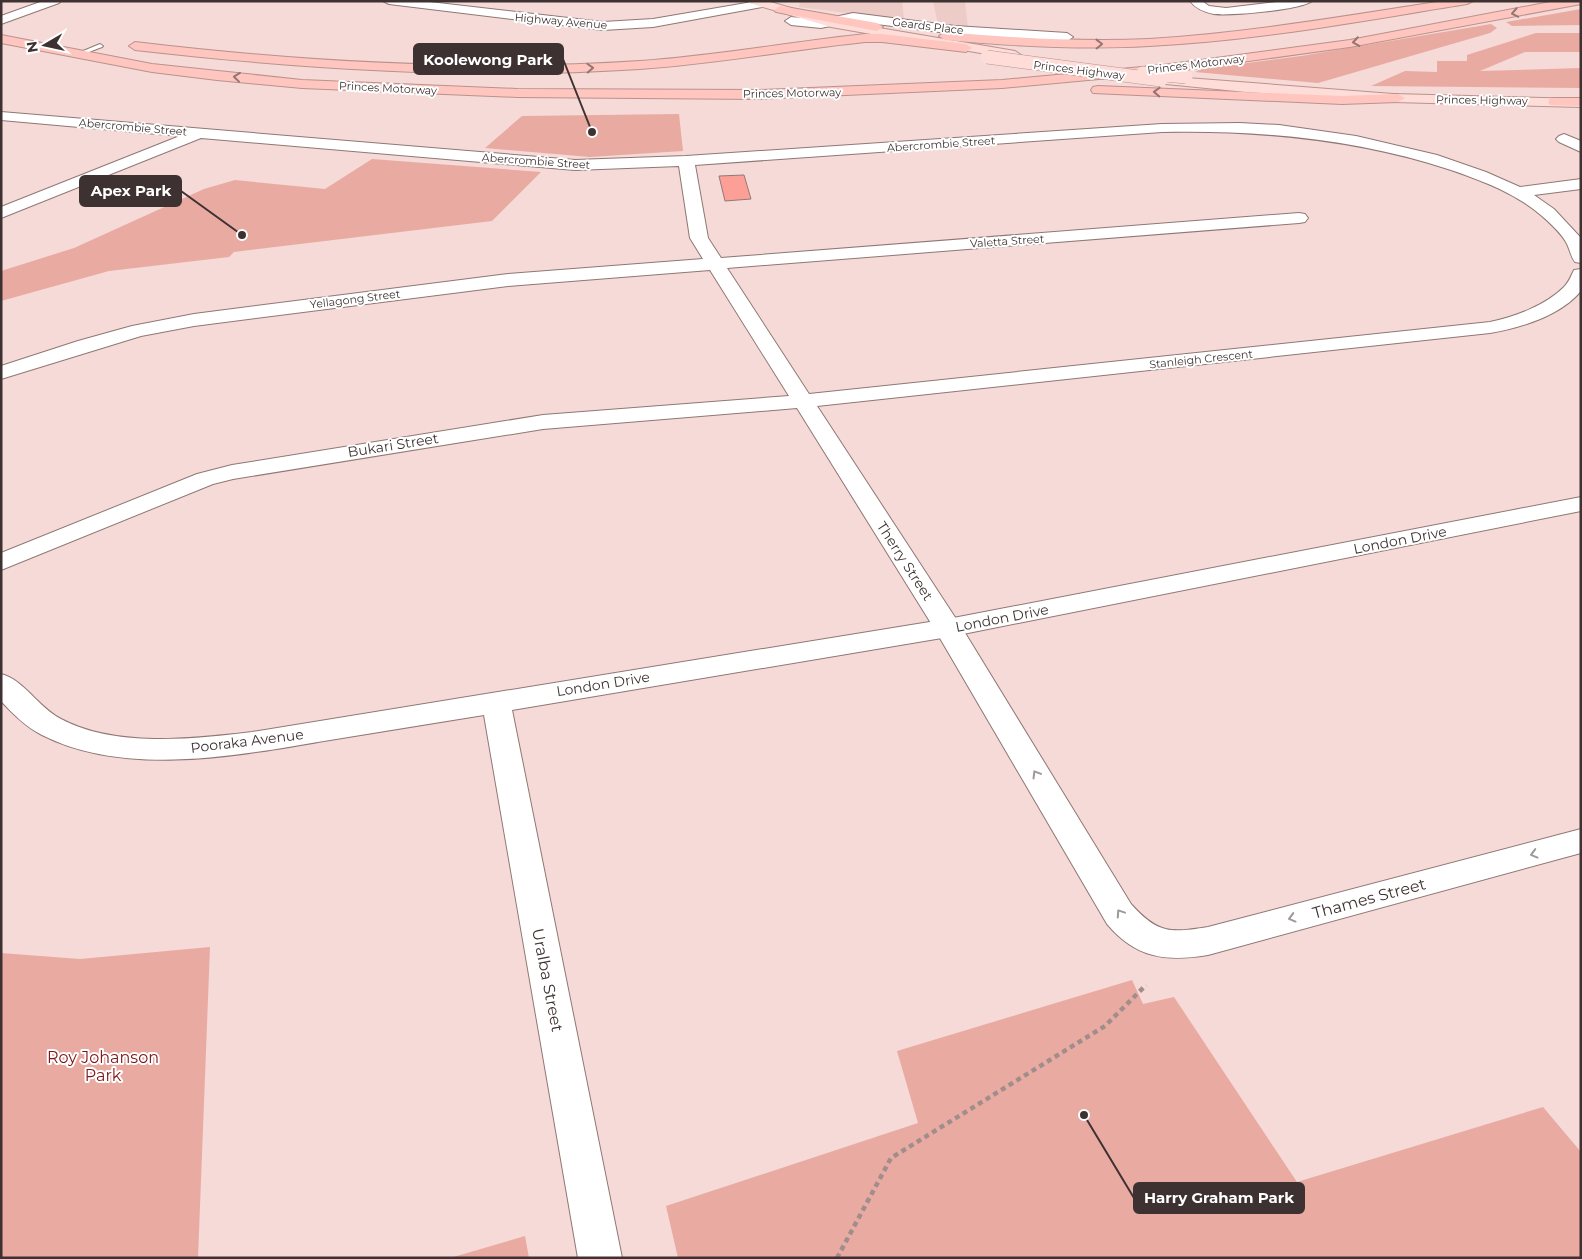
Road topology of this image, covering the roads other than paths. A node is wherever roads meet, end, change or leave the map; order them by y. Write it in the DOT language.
graph roads {
  1 [pos="55,1"];
  2 [pos="389,1"];
  3 [pos="733,1"];
  4 [pos="1196,1"];
  5 [pos="1306,1"];
  6 [pos="1467,1"];
  7 [pos="1581,1"];
  8 [pos="754,4"];
  9 [pos="1481,4"];
  10 [pos="791,21"];
  11 [pos="836,22"];
  12 [pos="2,24"];
  13 [pos="818,28"];
  14 [pos="51,35"];
  15 [pos="1067,37"];
  16 [pos="865,38"];
  17 [pos="1,39"];
  18 [pos="78,39"];
  19 [pos="112,45"];
  20 [pos="966,48"];
  21 [pos="80,54"];
  22 [pos="1135,56"];
  23 [pos="1099,59"];
  24 [pos="690,60"];
  25 [pos="977,69"];
  26 [pos="637,79"];
  27 [pos="286,82"];
  28 [pos="1581,92"];
  29 [pos="1398,98"];
  30 [pos="1581,102"];
  31 [pos="1,116"];
  32 [pos="200,133"];
  33 [pos="1564,140"];
  34 [pos="1581,147"];
  35 [pos="686,161"];
  36 [pos="1581,184"];
  37 [pos="1519,192"];
  38 [pos="1,213"];
  39 [pos="1299,218"];
  40 [pos="1581,258"];
  41 [pos="715,263"];
  42 [pos="1581,274"];
  43 [pos="1,373"];
  44 [pos="802,401"];
  45 [pos="1581,504"];
  46 [pos="1,562"];
  47 [pos="948,628"];
  48 [pos="1,683"];
  49 [pos="496,702"];
  50 [pos="421,714"];
  51 [pos="1581,842"];
  52 [pos="1157,943"];
  53 [pos="600,1258"];
  1 -- 12 [label="street"];
  2 -- 8 [label="street, Highway Avenue"];
  3 -- 8 [label="main road, Princes Highway"];
  4 -- 5 [label="street"];
  11 -- 6 [label="highway, one-way"];
  7 -- 27 [label="highway, Princes Motorway, one-way"];
  8 -- 10 [label="main road, Princes Highway"];
  8 -- 11 [label="main road, Princes Highway"];
  9 -- 22 [label="highway, Princes Motorway"];
  10 -- 11 [label="street, Geards Place"];
  10 -- 13 [label="main road, Princes Highway"];
  11 -- 15 [label="street, Geards Place"];
  11 -- 20 [label="main road, Princes Highway"];
  12 -- 14 [label="highway"];
  12 -- 19 [label="highway, Princes Motorway"];
  13 -- 16 [label="main road, Princes Highway"];
  13 -- 24 [label="highway"];
  16 -- 20 [label="highway"];
  16 -- 24 [label="highway"];
  16 -- 29 [label="main road, Princes Highway, bridge"];
  17 -- 21 [label="highway, Princes Motorway"];
  18 -- 19 [label="highway"];
  19 -- 21 [label="lane"];
  19 -- 24 [label="highway, one-way"];
  19 -- 26 [label="highway, Princes Motorway"];
  20 -- 28 [label="main road, Princes Highway, bridge"];
  27 -- 21 [label="highway, Princes Motorway, one-way"];
  23 -- 25 [label="highway"];
  29 -- 27 [label="highway, one-way"];
  29 -- 30 [label="main road, Princes Highway"];
  31 -- 32 [label="street, Abercrombie Street"];
  32 -- 35 [label="street, Abercrombie Street"];
  32 -- 38 [label="street"];
  33 -- 34 [label="street"];
  35 -- 37 [label="street, Abercrombie Street"];
  35 -- 41 [label="street, Therry Street"];
  36 -- 37 [label="street"];
  37 -- 40 [label="street"];
  39 -- 41 [label="street, Valetta Street"];
  41 -- 43 [label="street, Yellagong Street"];
  41 -- 44 [label="street, Therry Street"];
  42 -- 44 [label="street, Stanleigh Crescent"];
  44 -- 46 [label="street, Bukari Street"];
  44 -- 47 [label="street, Therry Street"];
  45 -- 47 [label="street, London Drive"];
  47 -- 49 [label="street, London Drive"];
  52 -- 47 [label="street, Therry Street, one-way"];
  48 -- 50 [label="street, Pooraka Avenue"];
  49 -- 50 [label="street, London Drive"];
  49 -- 53 [label="street, Uralba Street"];
  51 -- 52 [label="street, Thames Street, one-way"];
}
